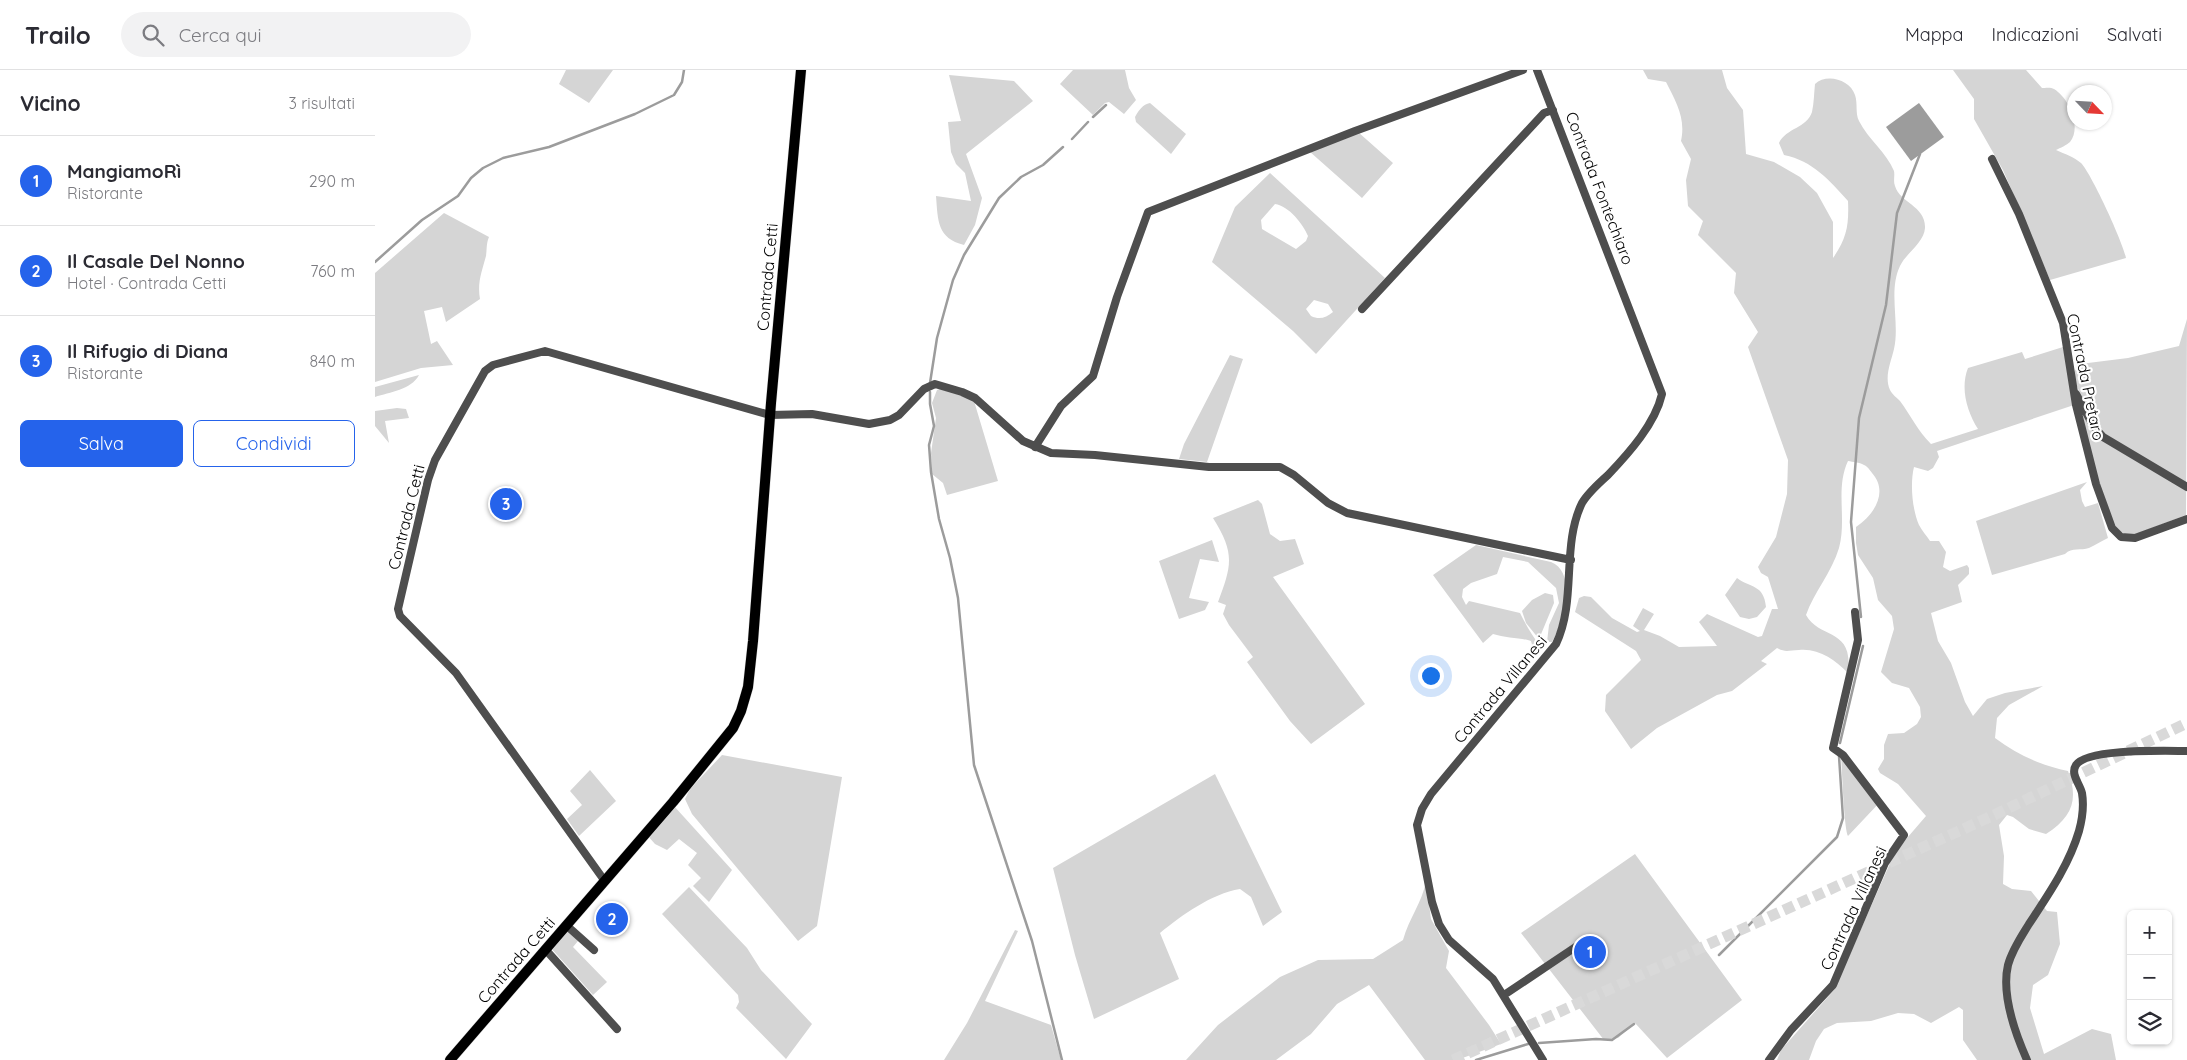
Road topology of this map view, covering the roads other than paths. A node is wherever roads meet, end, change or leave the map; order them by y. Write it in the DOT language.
graph roads {
  1 [pos="801,70"];
  2 [pos="1523,70"];
  3 [pos="1537,70"];
  4 [pos="1553,110"];
  5 [pos="1992,159"];
  6 [pos="1362,309"];
  7 [pos="1634,318"];
  8 [pos="2075,392"];
  9 [pos="770,415"];
  10 [pos="1035,447"];
  11 [pos="2187,487"];
  12 [pos="2187,519"];
  13 [pos="1571,560"];
  14 [pos="1855,612"];
  15 [pos="2187,751"];
  16 [pos="604,880"];
  17 [pos="566,924"];
  18 [pos="1580,944"];
  19 [pos="545,949"];
  20 [pos="594,950"];
  21 [pos="1504,995"];
  22 [pos="617,1029"];
  23 [pos="450,1060"];
  24 [pos="1543,1060"];
  25 [pos="1769,1060"];
  26 [pos="2027,1060"];
  1 -- 9 [label="main road, Contrada Cetti"];
  2 -- 10 [label="street"];
  3 -- 4 [label="street, Contrada Fontechiaro"];
  4 -- 6 [label="street"];
  4 -- 7 [label="street, Contrada Fontechiaro"];
  5 -- 8 [label="street, Contrada Pretaro"];
  7 -- 13 [label="street, Contrada Villanesi"];
  8 -- 11 [label="street"];
  8 -- 12 [label="street, Contrada Pretaro"];
  9 -- 10 [label="street"];
  9 -- 16 [label="main road, Contrada Cetti"];
  9 -- 16 [label="street, Contrada Cetti"];
  10 -- 13 [label="street"];
  13 -- 21 [label="street, Contrada Villanesi"];
  14 -- 25 [label="street, Contrada Villanesi"];
  15 -- 26 [label="street"];
  16 -- 17 [label="main road, Contrada Cetti"];
  17 -- 19 [label="main road, Contrada Cetti"];
  17 -- 20 [label="street"];
  18 -- 21 [label="street"];
  19 -- 22 [label="street"];
  19 -- 23 [label="main road, Contrada Cetti"];
  21 -- 24 [label="street, Contrada Villanesi"];
}
